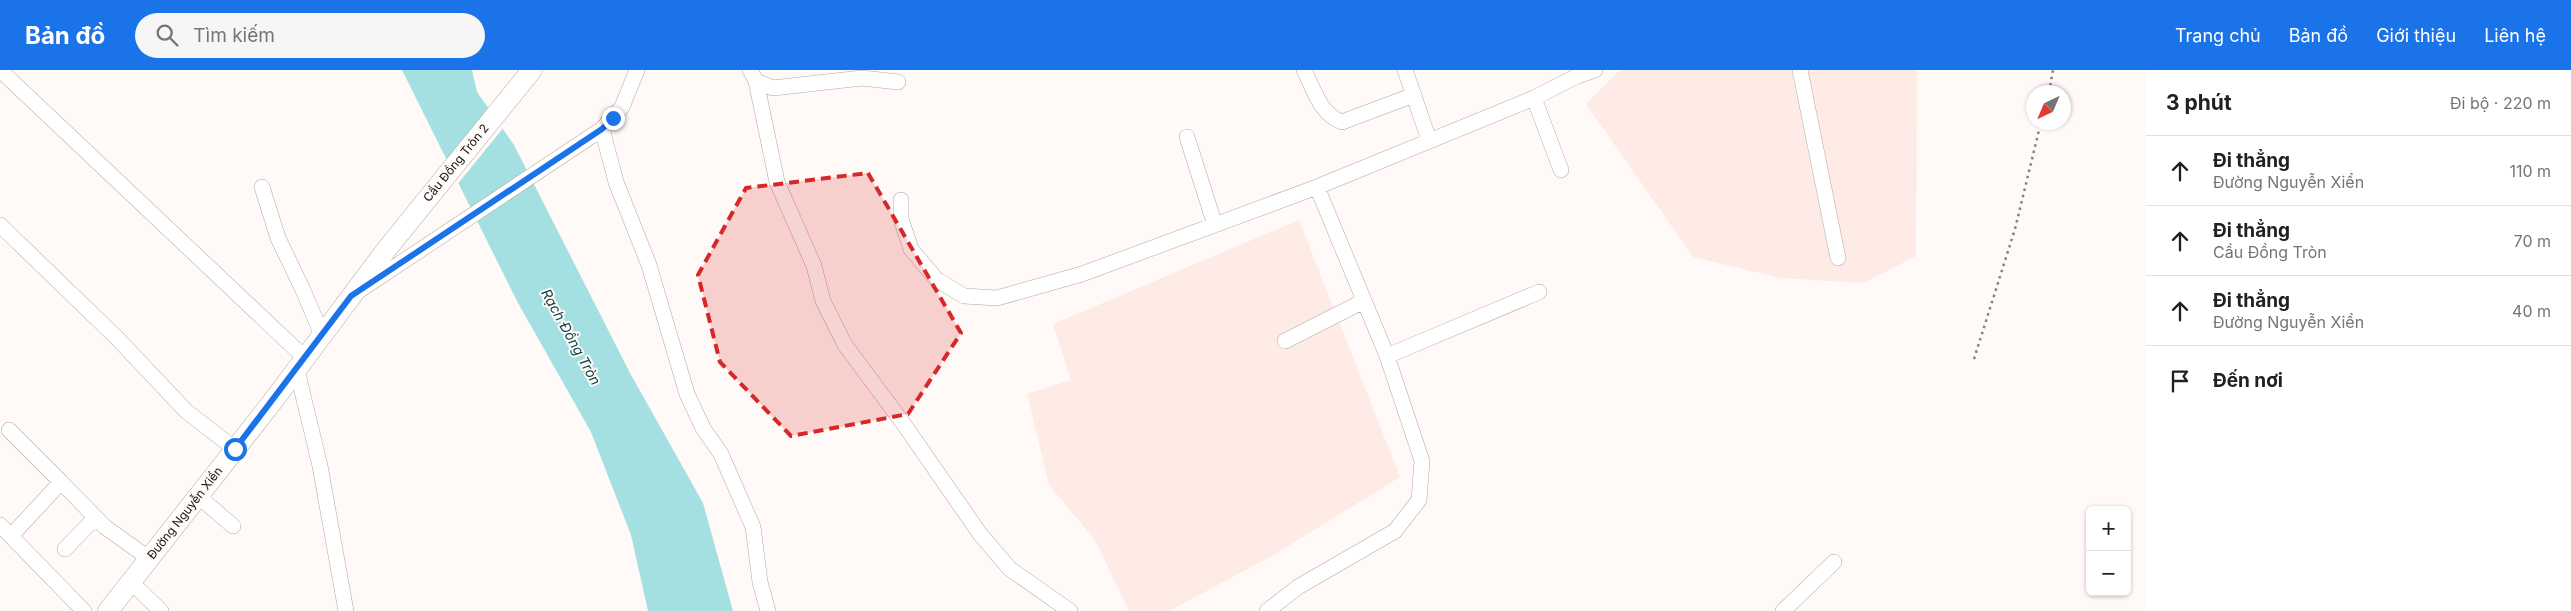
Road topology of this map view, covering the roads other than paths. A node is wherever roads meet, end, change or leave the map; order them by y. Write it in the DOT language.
graph roads {
  1 [pos="0,70"];
  2 [pos="637,70"];
  3 [pos="1304,70"];
  4 [pos="1405,70"];
  5 [pos="1595,70"];
  6 [pos="1800,70"];
  7 [pos="529,73"];
  8 [pos="753,76"];
  9 [pos="898,82"];
  10 [pos="1414,95"];
  11 [pos="1534,98"];
  12 [pos="602,129"];
  13 [pos="1187,137"];
  14 [pos="1429,140"];
  15 [pos="1561,170"];
  16 [pos="1317,186"];
  17 [pos="262,187"];
  18 [pos="901,200"];
  19 [pos="0,224"];
  20 [pos="1215,225"];
  21 [pos="386,250"];
  22 [pos="1838,258"];
  23 [pos="1539,292"];
  24 [pos="351,296"];
  25 [pos="1364,301"];
  26 [pos="322,335"];
  27 [pos="1285,341"];
  28 [pos="1387,356"];
  29 [pos="301,364"];
  30 [pos="9,430"];
  31 [pos="235,449"];
  32 [pos="61,482"];
  33 [pos="198,496"];
  34 [pos="95,518"];
  35 [pos="233,526"];
  36 [pos="5,530"];
  37 [pos="65,549"];
  38 [pos="150,559"];
  39 [pos="1834,562"];
  40 [pos="131,582"];
  41 [pos="84,611"];
  42 [pos="108,611"];
  43 [pos="161,611"];
  44 [pos="346,611"];
  45 [pos="768,611"];
  46 [pos="1070,611"];
  47 [pos="1267,611"];
  48 [pos="1783,611"];
  1 -- 29 [label="street"];
  2 -- 12 [label="street"];
  3 -- 10 [label="street"];
  4 -- 10 [label="street"];
  5 -- 11 [label="street"];
  6 -- 22 [label="street"];
  7 -- 21 [label="main road, Cầu Đồng Tròn 2"];
  8 -- 9 [label="street"];
  8 -- 46 [label="street"];
  10 -- 14 [label="street"];
  11 -- 14 [label="street"];
  11 -- 15 [label="street"];
  12 -- 24 [label="street, Đường Nguyễn Xiển"];
  12 -- 45 [label="street"];
  13 -- 20 [label="street"];
  14 -- 16 [label="street"];
  16 -- 20 [label="street"];
  16 -- 25 [label="street"];
  17 -- 26 [label="street"];
  18 -- 20 [label="street"];
  19 -- 31 [label="street"];
  21 -- 24 [label="main road, Đường Nguyễn Xiển"];
  23 -- 28 [label="street"];
  24 -- 26 [label="main road, Đường Nguyễn Xiển"];
  25 -- 27 [label="street"];
  25 -- 28 [label="street"];
  26 -- 29 [label="main road, Đường Nguyễn Xiển"];
  28 -- 47 [label="street"];
  29 -- 31 [label="main road, Đường Nguyễn Xiển"];
  29 -- 44 [label="street"];
  30 -- 32 [label="street"];
  31 -- 33 [label="main road, Đường Nguyễn Xiển"];
  32 -- 34 [label="street"];
  32 -- 36 [label="street"];
  33 -- 35 [label="street"];
  33 -- 38 [label="main road, Đường Nguyễn Xiển"];
  34 -- 37 [label="street"];
  34 -- 38 [label="street"];
  36 -- 41 [label="street"];
  38 -- 40 [label="main road, Đường Nguyễn Xiển"];
  39 -- 48 [label="street"];
  40 -- 42 [label="main road, Đường Nguyễn Xiển"];
  40 -- 43 [label="street"];
}
